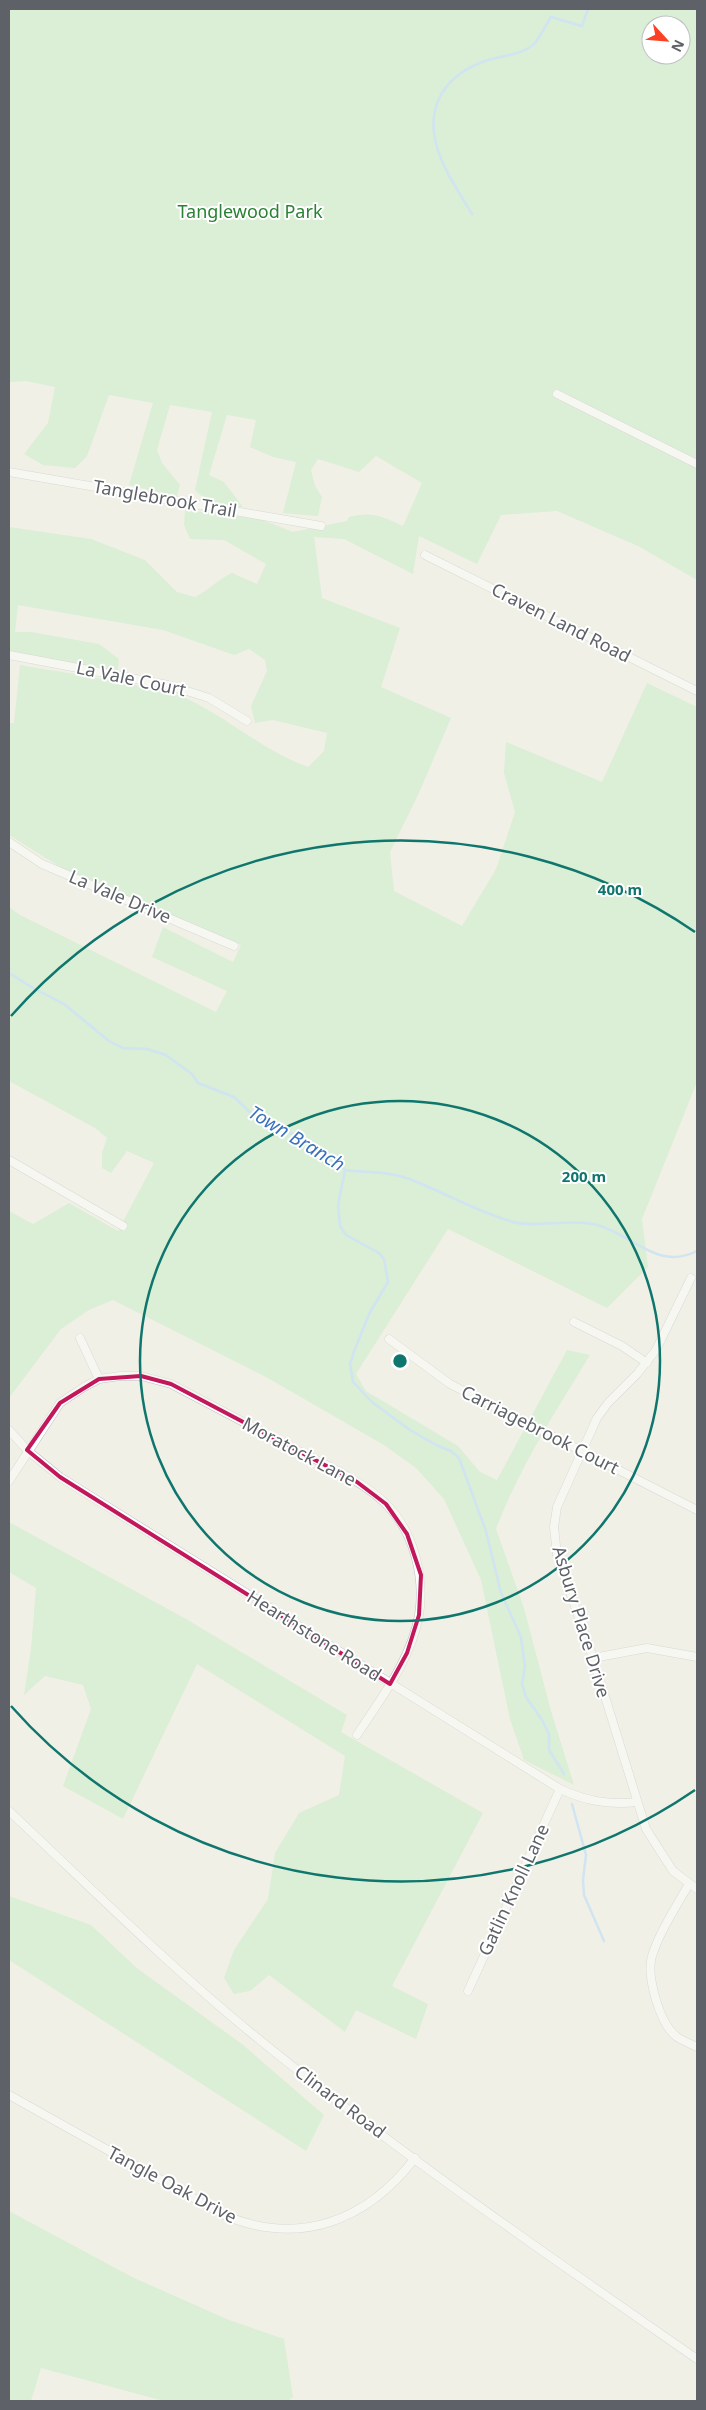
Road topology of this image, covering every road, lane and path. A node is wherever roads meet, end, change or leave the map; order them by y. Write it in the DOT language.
graph roads {
  1 [pos="557,394"];
  2 [pos="697,464"];
  3 [pos="9,472"];
  4 [pos="321,526"];
  5 [pos="425,555"];
  6 [pos="9,655"];
  7 [pos="697,691"];
  8 [pos="247,721"];
  9 [pos="9,842"];
  10 [pos="234,946"];
  11 [pos="9,1160"];
  12 [pos="123,1226"];
  13 [pos="691,1278"];
  14 [pos="574,1322"];
  15 [pos="80,1338"];
  16 [pos="389,1339"];
  17 [pos="647,1362"];
  18 [pos="99,1380"];
  19 [pos="9,1430"];
  20 [pos="27,1450"];
  21 [pos="581,1451"];
  22 [pos="9,1481"];
  23 [pos="697,1510"];
  24 [pos="594,1658"];
  25 [pos="697,1658"];
  26 [pos="390,1684"];
  27 [pos="357,1735"];
  28 [pos="560,1789"];
  29 [pos="637,1802"];
  30 [pos="9,1811"];
  31 [pos="689,1884"];
  32 [pos="697,1890"];
  33 [pos="468,1991"];
  34 [pos="697,2047"];
  35 [pos="9,2095"];
  36 [pos="415,2158"];
  37 [pos="697,2359"];
  1 -- 2 [label="street"];
  3 -- 4 [label="street, Tanglebrook Trail"];
  5 -- 7 [label="street, Craven Land Road"];
  6 -- 8 [label="street, La Vale Court"];
  9 -- 10 [label="street, La Vale Drive"];
  11 -- 12 [label="street"];
  13 -- 17 [label="street, Asbury Place Drive"];
  14 -- 17 [label="street"];
  15 -- 18 [label="street"];
  16 -- 21 [label="street, Carriagebrook Court"];
  17 -- 21 [label="street, Asbury Place Drive"];
  18 -- 20 [label="street, Moratock Lane"];
  18 -- 26 [label="street, Moratock Lane"];
  19 -- 20 [label="street, Hearthstone Road"];
  20 -- 22 [label="street, Moratock Lane"];
  20 -- 26 [label="street, Hearthstone Road"];
  21 -- 23 [label="street, Carriagebrook Court"];
  21 -- 24 [label="street, Asbury Place Drive"];
  24 -- 25 [label="street"];
  24 -- 29 [label="street, Asbury Place Drive"];
  26 -- 27 [label="street, Moratock Lane"];
  26 -- 28 [label="street, Hearthstone Road"];
  28 -- 29 [label="street, Hearthstone Road"];
  28 -- 33 [label="street, Gatlin Knoll Lane"];
  29 -- 31 [label="street, Asbury Place Drive"];
  30 -- 36 [label="street, Clinard Road"];
  31 -- 32 [label="street, Asbury Place Drive"];
  31 -- 34 [label="street"];
  35 -- 36 [label="street, Tangle Oak Drive"];
  36 -- 37 [label="street, Clinard Road"];
}
